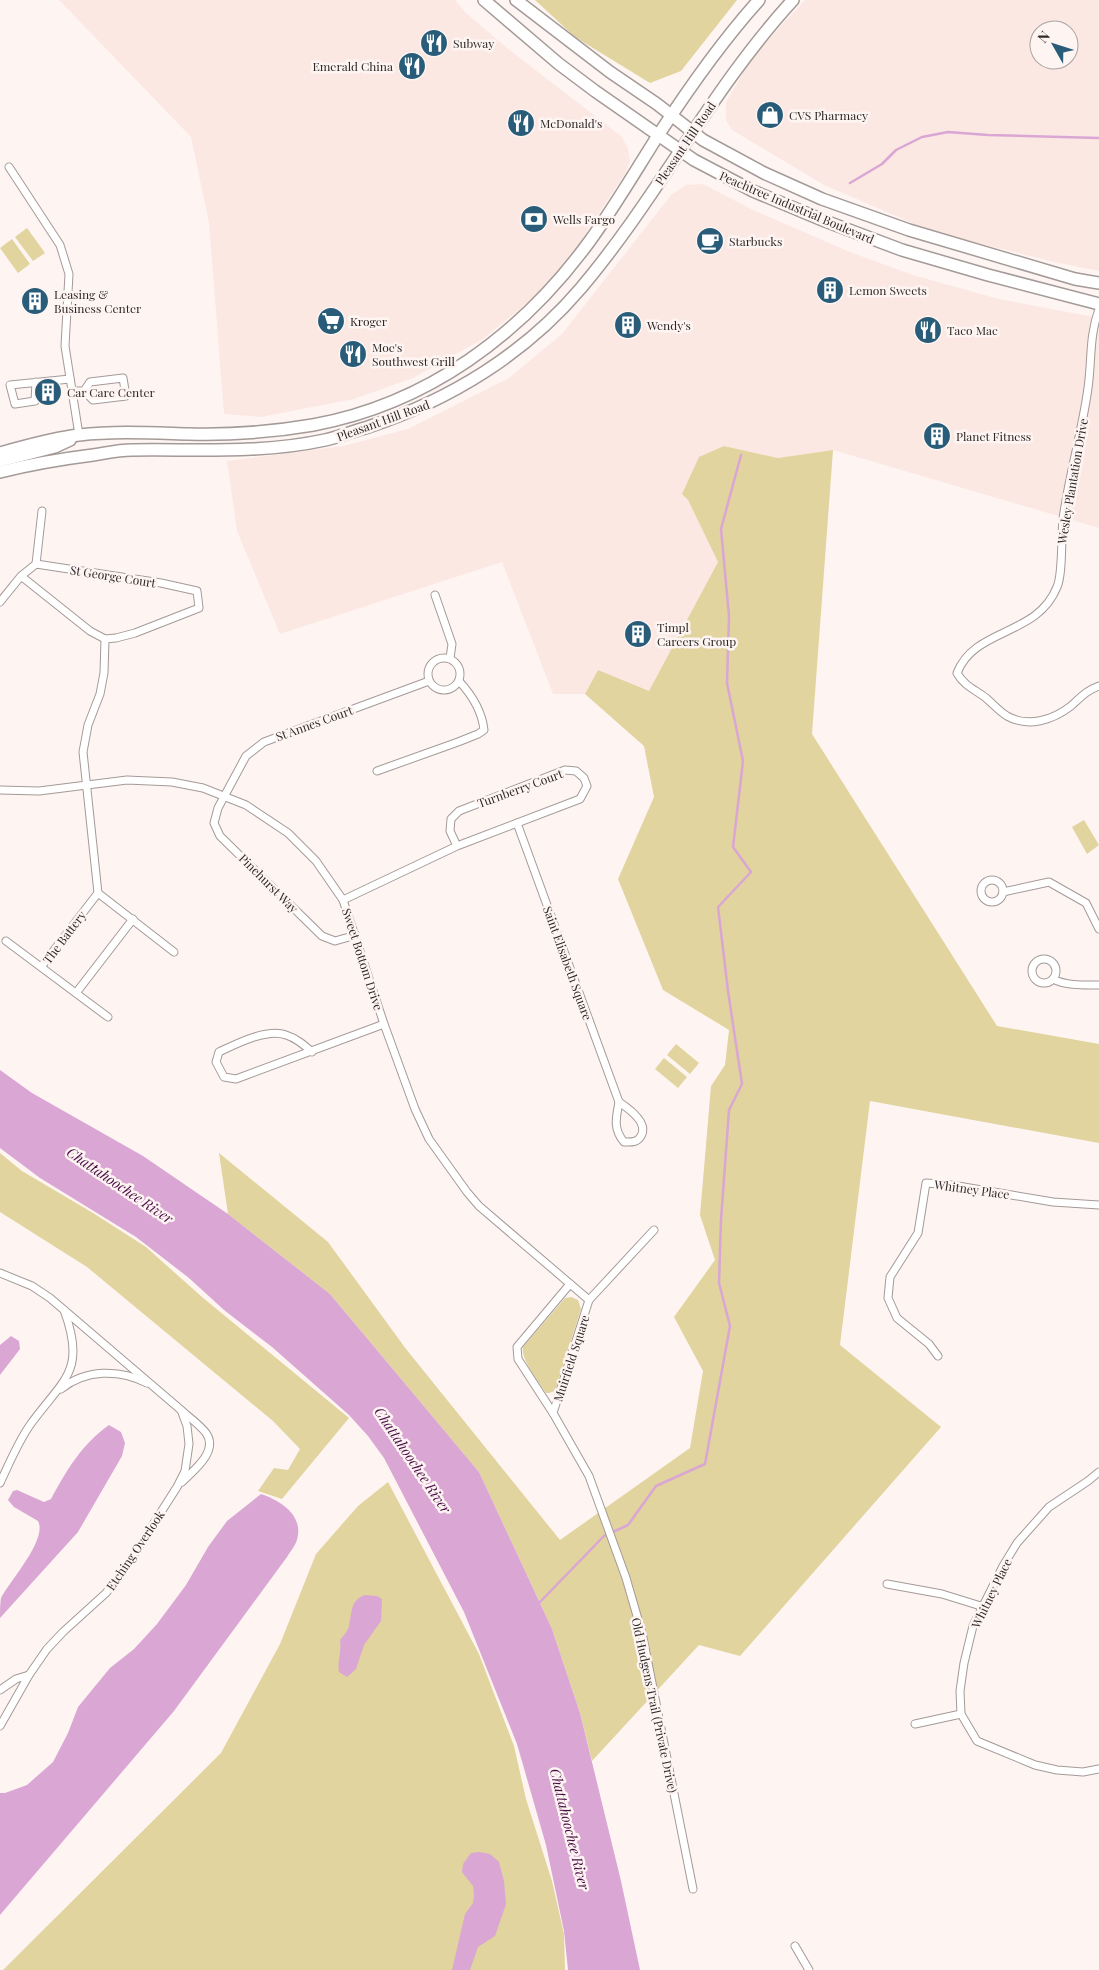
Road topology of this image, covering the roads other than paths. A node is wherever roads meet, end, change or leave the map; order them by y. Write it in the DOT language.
graph roads {
  1 [pos="484,0"];
  2 [pos="516,0"];
  3 [pos="759,0"];
  4 [pos="792,0"];
  5 [pos="671,116"];
  6 [pos="692,132"];
  7 [pos="658,135"];
  8 [pos="679,151"];
  9 [pos="9,167"];
  10 [pos="1099,284"];
  11 [pos="1099,304"];
  12 [pos="1099,309"];
  13 [pos="70,379"];
  14 [pos="36,382"];
  15 [pos="72,391"];
  16 [pos="84,391"];
  17 [pos="79,435"];
  18 [pos="0,453"];
  19 [pos="0,461"];
  20 [pos="0,472"];
  21 [pos="42,511"];
  22 [pos="36,564"];
  23 [pos="21,576"];
  24 [pos="434,595"];
  25 [pos="0,602"];
  26 [pos="105,639"];
  27 [pos="450,658"];
  28 [pos="429,681"];
  29 [pos="459,681"];
  30 [pos="1099,686"];
  31 [pos="377,771"];
  32 [pos="85,784"];
  33 [pos="0,790"];
  34 [pos="224,796"];
  35 [pos="517,824"];
  36 [pos="457,846"];
  37 [pos="1003,892"];
  38 [pos="98,893"];
  39 [pos="343,900"];
  40 [pos="133,919"];
  41 [pos="1099,929"];
  42 [pos="356,935"];
  43 [pos="6,941"];
  44 [pos="174,952"];
  45 [pos="41,967"];
  46 [pos="1053,979"];
  47 [pos="1099,985"];
  48 [pos="76,992"];
  49 [pos="108,1017"];
  50 [pos="384,1024"];
  51 [pos="312,1052"];
  52 [pos="619,1102"];
  53 [pos="1099,1205"];
  54 [pos="654,1230"];
  55 [pos="0,1273"];
  56 [pos="570,1284"];
  57 [pos="590,1300"];
  58 [pos="64,1310"];
  59 [pos="938,1356"];
  60 [pos="156,1388"];
  61 [pos="52,1398"];
  62 [pos="181,1410"];
  63 [pos="553,1412"];
  64 [pos="1099,1472"];
  65 [pos="0,1483"];
  66 [pos="177,1487"];
  67 [pos="887,1584"];
  68 [pos="984,1608"];
  69 [pos="29,1675"];
  70 [pos="0,1690"];
  71 [pos="961,1714"];
  72 [pos="914,1724"];
  73 [pos="0,1726"];
  74 [pos="1099,1768"];
  75 [pos="692,1889"];
  76 [pos="795,1946"];
  77 [pos="809,1970"];
  1 -- 7 [label="highway, Peachtree Industrial Boulevard"];
  2 -- 5 [label="highway, Peachtree Industrial Boulevard"];
  3 -- 5 [label="highway, Pleasant Hill Road"];
  4 -- 6 [label="highway, Pleasant Hill Road"];
  5 -- 6 [label="highway, Peachtree Industrial Boulevard"];
  5 -- 7 [label="highway, Pleasant Hill Road"];
  6 -- 8 [label="highway, Pleasant Hill Road"];
  6 -- 10 [label="highway, Peachtree Industrial Boulevard"];
  7 -- 8 [label="highway, Peachtree Industrial Boulevard"];
  7 -- 17 [label="highway, Pleasant Hill Road"];
  8 -- 11 [label="highway, Peachtree Industrial Boulevard"];
  8 -- 20 [label="highway, Pleasant Hill Road"];
  9 -- 13 [label="street"];
  12 -- 30 [label="street, Wesley Plantation Drive"];
  13 -- 14 [label="street"];
  13 -- 15 [label="street"];
  14 -- 14 [label="street"];
  15 -- 16 [label="street"];
  15 -- 17 [label="street"];
  16 -- 16 [label="street"];
  17 -- 18 [label="highway, Pleasant Hill Road"];
  17 -- 19 [label="highway"];
  21 -- 22 [label="street"];
  22 -- 23 [label="street"];
  22 -- 26 [label="street, St George Court"];
  23 -- 25 [label="street"];
  23 -- 26 [label="street"];
  24 -- 27 [label="street"];
  26 -- 32 [label="street"];
  27 -- 28 [label="street"];
  27 -- 29 [label="street"];
  28 -- 29 [label="street"];
  28 -- 34 [label="street, St Annes Court"];
  29 -- 31 [label="street"];
  32 -- 33 [label="street, Sweet Bottom Drive"];
  32 -- 34 [label="street, Sweet Bottom Drive"];
  32 -- 38 [label="street"];
  34 -- 39 [label="street, Sweet Bottom Drive"];
  34 -- 42 [label="street, Pinehurst Way"];
  35 -- 36 [label="street, Turnberry Court"];
  35 -- 36 [label="street, Turnberry Court"];
  35 -- 52 [label="street, Saint Elisabeth Square"];
  36 -- 39 [label="street, Turnberry Court"];
  37 -- 41 [label="street"];
  38 -- 40 [label="street"];
  38 -- 45 [label="street, The Battery"];
  39 -- 42 [label="street, Sweet Bottom Drive"];
  40 -- 44 [label="street"];
  40 -- 48 [label="street"];
  42 -- 50 [label="street, Sweet Bottom Drive"];
  43 -- 45 [label="street"];
  45 -- 48 [label="street, The Battery"];
  46 -- 47 [label="street"];
  48 -- 49 [label="street, The Battery"];
  50 -- 51 [label="street"];
  50 -- 56 [label="street, Sweet Bottom Drive"];
  51 -- 51 [label="street"];
  52 -- 52 [label="street, Saint Elisabeth Square"];
  53 -- 59 [label="street, Whitney Place"];
  54 -- 57 [label="street, Muirfield Square"];
  55 -- 58 [label="street, Etching Overlook"];
  56 -- 57 [label="street, Sweet Bottom Drive"];
  56 -- 63 [label="street, Muirfield Square"];
  57 -- 63 [label="street, Muirfield Square"];
  58 -- 60 [label="street, Etching Overlook"];
  58 -- 61 [label="street"];
  60 -- 61 [label="street"];
  60 -- 62 [label="street, Etching Overlook"];
  61 -- 65 [label="street"];
  62 -- 66 [label="street, Etching Overlook"];
  62 -- 66 [label="street, Etching Overlook"];
  63 -- 75 [label="street, Old Hudgens Trail (Private Drive)"];
  64 -- 68 [label="street, Whitney Place"];
  66 -- 69 [label="street, Etching Overlook"];
  67 -- 68 [label="street"];
  68 -- 71 [label="street, Whitney Place"];
  69 -- 70 [label="street"];
  69 -- 73 [label="street, Etching Overlook"];
  71 -- 72 [label="street"];
  71 -- 74 [label="street, Whitney Place"];
  76 -- 77 [label="street"];
}
